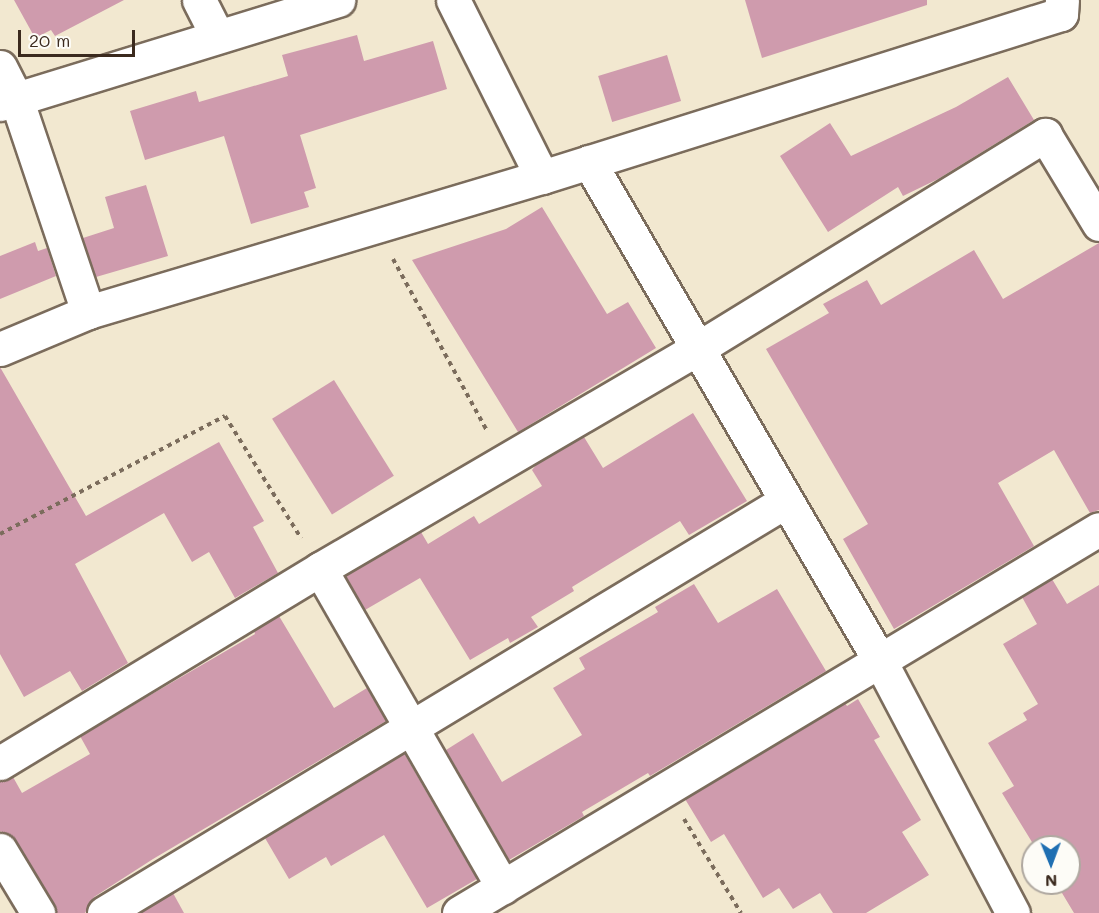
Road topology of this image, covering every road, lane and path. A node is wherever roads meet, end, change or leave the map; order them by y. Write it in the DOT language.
graph roads {
  1 [pos="200,0"];
  2 [pos="338,0"];
  3 [pos="453,0"];
  4 [pos="1062,0"];
  5 [pos="217,35"];
  6 [pos="0,67"];
  7 [pos="8,101"];
  8 [pos="589,162"];
  9 [pos="542,177"];
  10 [pos="1099,224"];
  11 [pos="374,226"];
  12 [pos="88,312"];
  13 [pos="0,349"];
  14 [pos="697,349"];
  15 [pos="504,461"];
  16 [pos="784,502"];
  17 [pos="1099,529"];
  18 [pos="0,534"];
  19 [pos="320,569"];
  20 [pos="880,661"];
  21 [pos="410,725"];
  22 [pos="0,764"];
  23 [pos="666,790"];
  24 [pos="0,850"];
  25 [pos="503,887"];
  26 [pos="38,913"];
  27 [pos="104,913"];
  28 [pos="459,913"];
  29 [pos="741,913"];
  30 [pos="1013,913"];
  1 -- 5 [label="street"];
  2 -- 5 [label="street"];
  3 -- 9 [label="street"];
  4 -- 8 [label="street"];
  5 -- 7 [label="street"];
  6 -- 7 [label="street"];
  7 -- 12 [label="street"];
  8 -- 9 [label="street"];
  8 -- 14 [label="street"];
  9 -- 11 [label="street"];
  10 -- 14 [label="street"];
  11 -- 12 [label="street"];
  11 -- 15 [label="path"];
  12 -- 13 [label="street"];
  14 -- 15 [label="street"];
  14 -- 16 [label="street"];
  15 -- 19 [label="street"];
  16 -- 20 [label="street"];
  16 -- 21 [label="street"];
  17 -- 20 [label="street"];
  18 -- 19 [label="path"];
  19 -- 21 [label="street"];
  19 -- 22 [label="street"];
  20 -- 23 [label="street"];
  20 -- 30 [label="street"];
  21 -- 25 [label="street"];
  21 -- 27 [label="street"];
  23 -- 25 [label="street"];
  23 -- 29 [label="path"];
  24 -- 26 [label="street"];
  25 -- 28 [label="street"];
}
